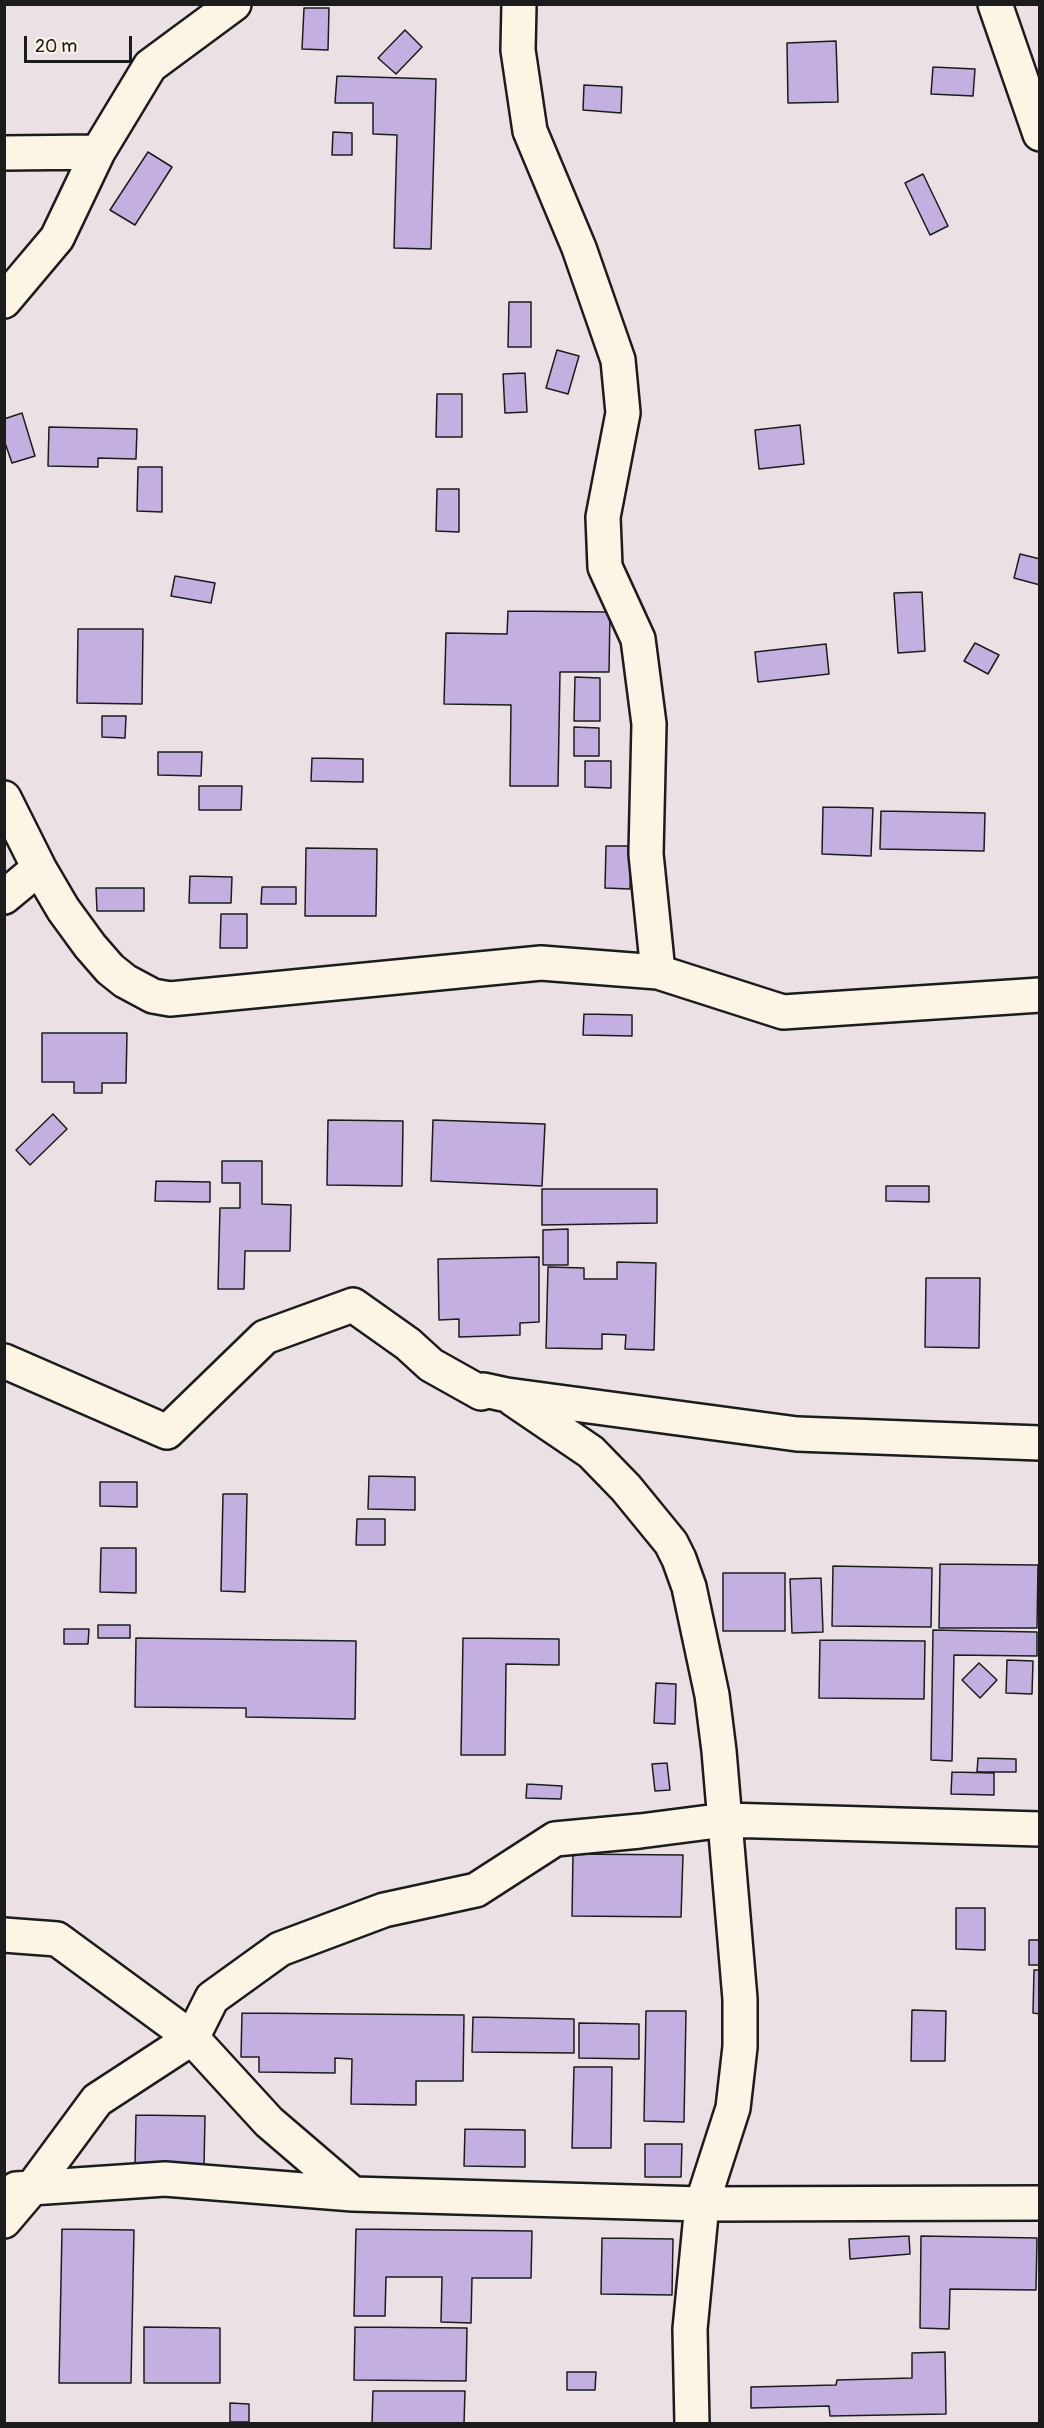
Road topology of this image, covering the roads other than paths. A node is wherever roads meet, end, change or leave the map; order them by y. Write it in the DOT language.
graph roads {
  1 [pos="234,4"];
  2 [pos="519,4"];
  3 [pos="995,4"];
  4 [pos="1040,134"];
  5 [pos="98,152"];
  6 [pos="4,153"];
  7 [pos="4,301"];
  8 [pos="4,798"];
  9 [pos="39,868"];
  10 [pos="4,897"];
  11 [pos="658,972"];
  12 [pos="1040,995"];
  13 [pos="4,1361"];
  14 [pos="507,1395"];
  15 [pos="1040,1443"];
  16 [pos="725,1820"];
  17 [pos="1040,1829"];
  18 [pos="4,1935"];
  19 [pos="192,2038"];
  20 [pos="18,2189"];
  21 [pos="353,2194"];
  22 [pos="1040,2203"];
  23 [pos="702,2204"];
  24 [pos="4,2221"];
  25 [pos="692,2424"];
  1 -- 5 [label="street"];
  2 -- 11 [label="street"];
  3 -- 4 [label="street"];
  5 -- 6 [label="street"];
  5 -- 7 [label="street"];
  8 -- 9 [label="street"];
  9 -- 10 [label="street"];
  9 -- 11 [label="street"];
  11 -- 12 [label="street"];
  13 -- 14 [label="street"];
  14 -- 15 [label="street"];
  14 -- 16 [label="street"];
  16 -- 17 [label="street"];
  16 -- 19 [label="street"];
  16 -- 23 [label="street"];
  18 -- 19 [label="street"];
  19 -- 20 [label="street"];
  19 -- 21 [label="street"];
  20 -- 21 [label="street"];
  20 -- 24 [label="street"];
  21 -- 23 [label="street"];
  22 -- 23 [label="street"];
  23 -- 25 [label="street"];
}
